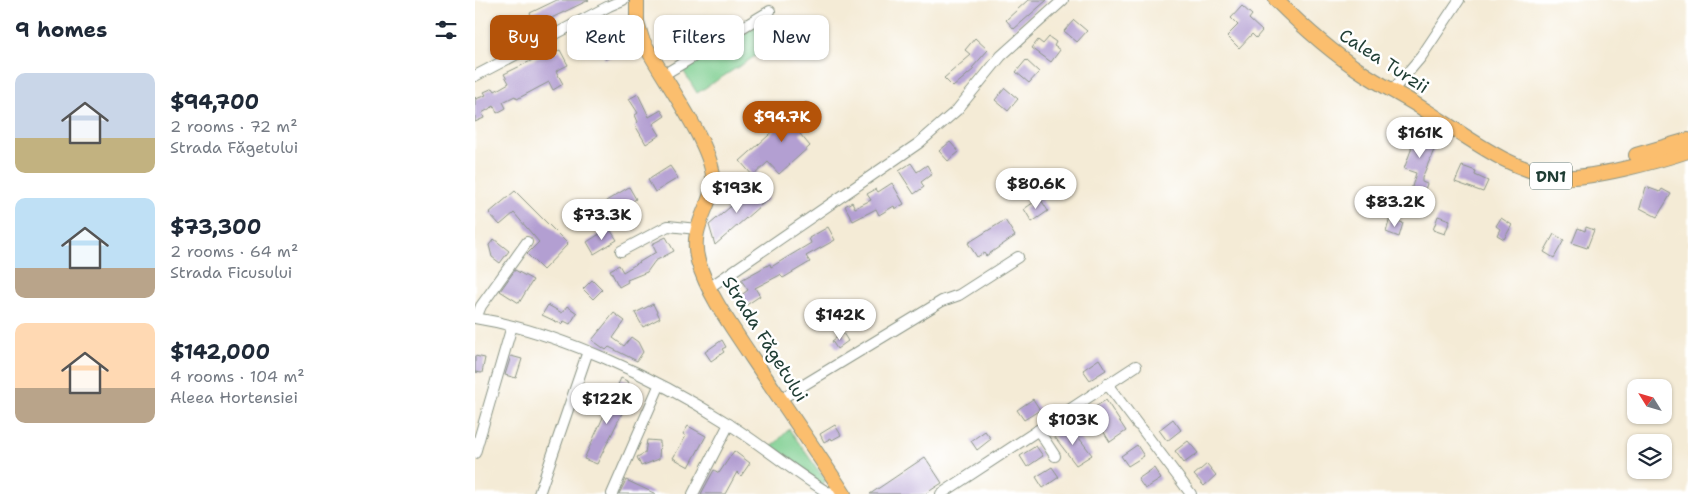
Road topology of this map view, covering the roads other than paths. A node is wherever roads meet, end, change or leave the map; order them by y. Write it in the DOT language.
graph roads {
  1 [pos="623,0"];
  2 [pos="637,0"];
  3 [pos="1063,0"];
  4 [pos="1276,0"];
  5 [pos="1459,0"];
  6 [pos="770,10"];
  7 [pos="663,75"];
  8 [pos="475,76"];
  9 [pos="1392,91"];
  10 [pos="1427,111"];
  11 [pos="1688,140"];
  12 [pos="1688,151"];
  13 [pos="697,229"];
  14 [pos="527,242"];
  15 [pos="621,251"];
  16 [pos="1018,257"];
  17 [pos="710,287"];
  18 [pos="476,318"];
  19 [pos="512,326"];
  20 [pos="588,352"];
  21 [pos="1136,366"];
  22 [pos="1107,384"];
  23 [pos="658,388"];
  24 [pos="779,400"];
  25 [pos="729,424"];
  26 [pos="1038,430"];
  27 [pos="475,453"];
  28 [pos="1055,456"];
  29 [pos="610,491"];
  30 [pos="843,492"];
  31 [pos="539,494"];
  32 [pos="693,494"];
  33 [pos="941,494"];
  34 [pos="1191,494"];
  1 -- 8 [label="street"];
  2 -- 7 [label="main road, Strada Făgetului"];
  3 -- 17 [label="street"];
  4 -- 9 [label="main road, Calea Turzii / DN1"];
  5 -- 9 [label="street"];
  6 -- 7 [label="street"];
  7 -- 13 [label="main road, Strada Făgetului"];
  9 -- 10 [label="main road, Calea Turzii / DN1"];
  10 -- 11 [label="main road, Calea Turzii / DN1"];
  10 -- 12 [label="main road, Calea Turzii / DN1"];
  13 -- 15 [label="street"];
  13 -- 17 [label="main road, Strada Făgetului"];
  14 -- 18 [label="street"];
  16 -- 24 [label="street"];
  17 -- 24 [label="main road, Strada Făgetului"];
  18 -- 19 [label="street"];
  19 -- 20 [label="street"];
  19 -- 27 [label="street"];
  20 -- 23 [label="street"];
  20 -- 31 [label="street"];
  21 -- 22 [label="street"];
  22 -- 26 [label="street"];
  22 -- 34 [label="street"];
  23 -- 25 [label="street"];
  23 -- 29 [label="street"];
  24 -- 30 [label="main road, Strada Făgetului"];
  25 -- 30 [label="street"];
  25 -- 32 [label="street"];
  26 -- 28 [label="street"];
  26 -- 33 [label="street"];
}
